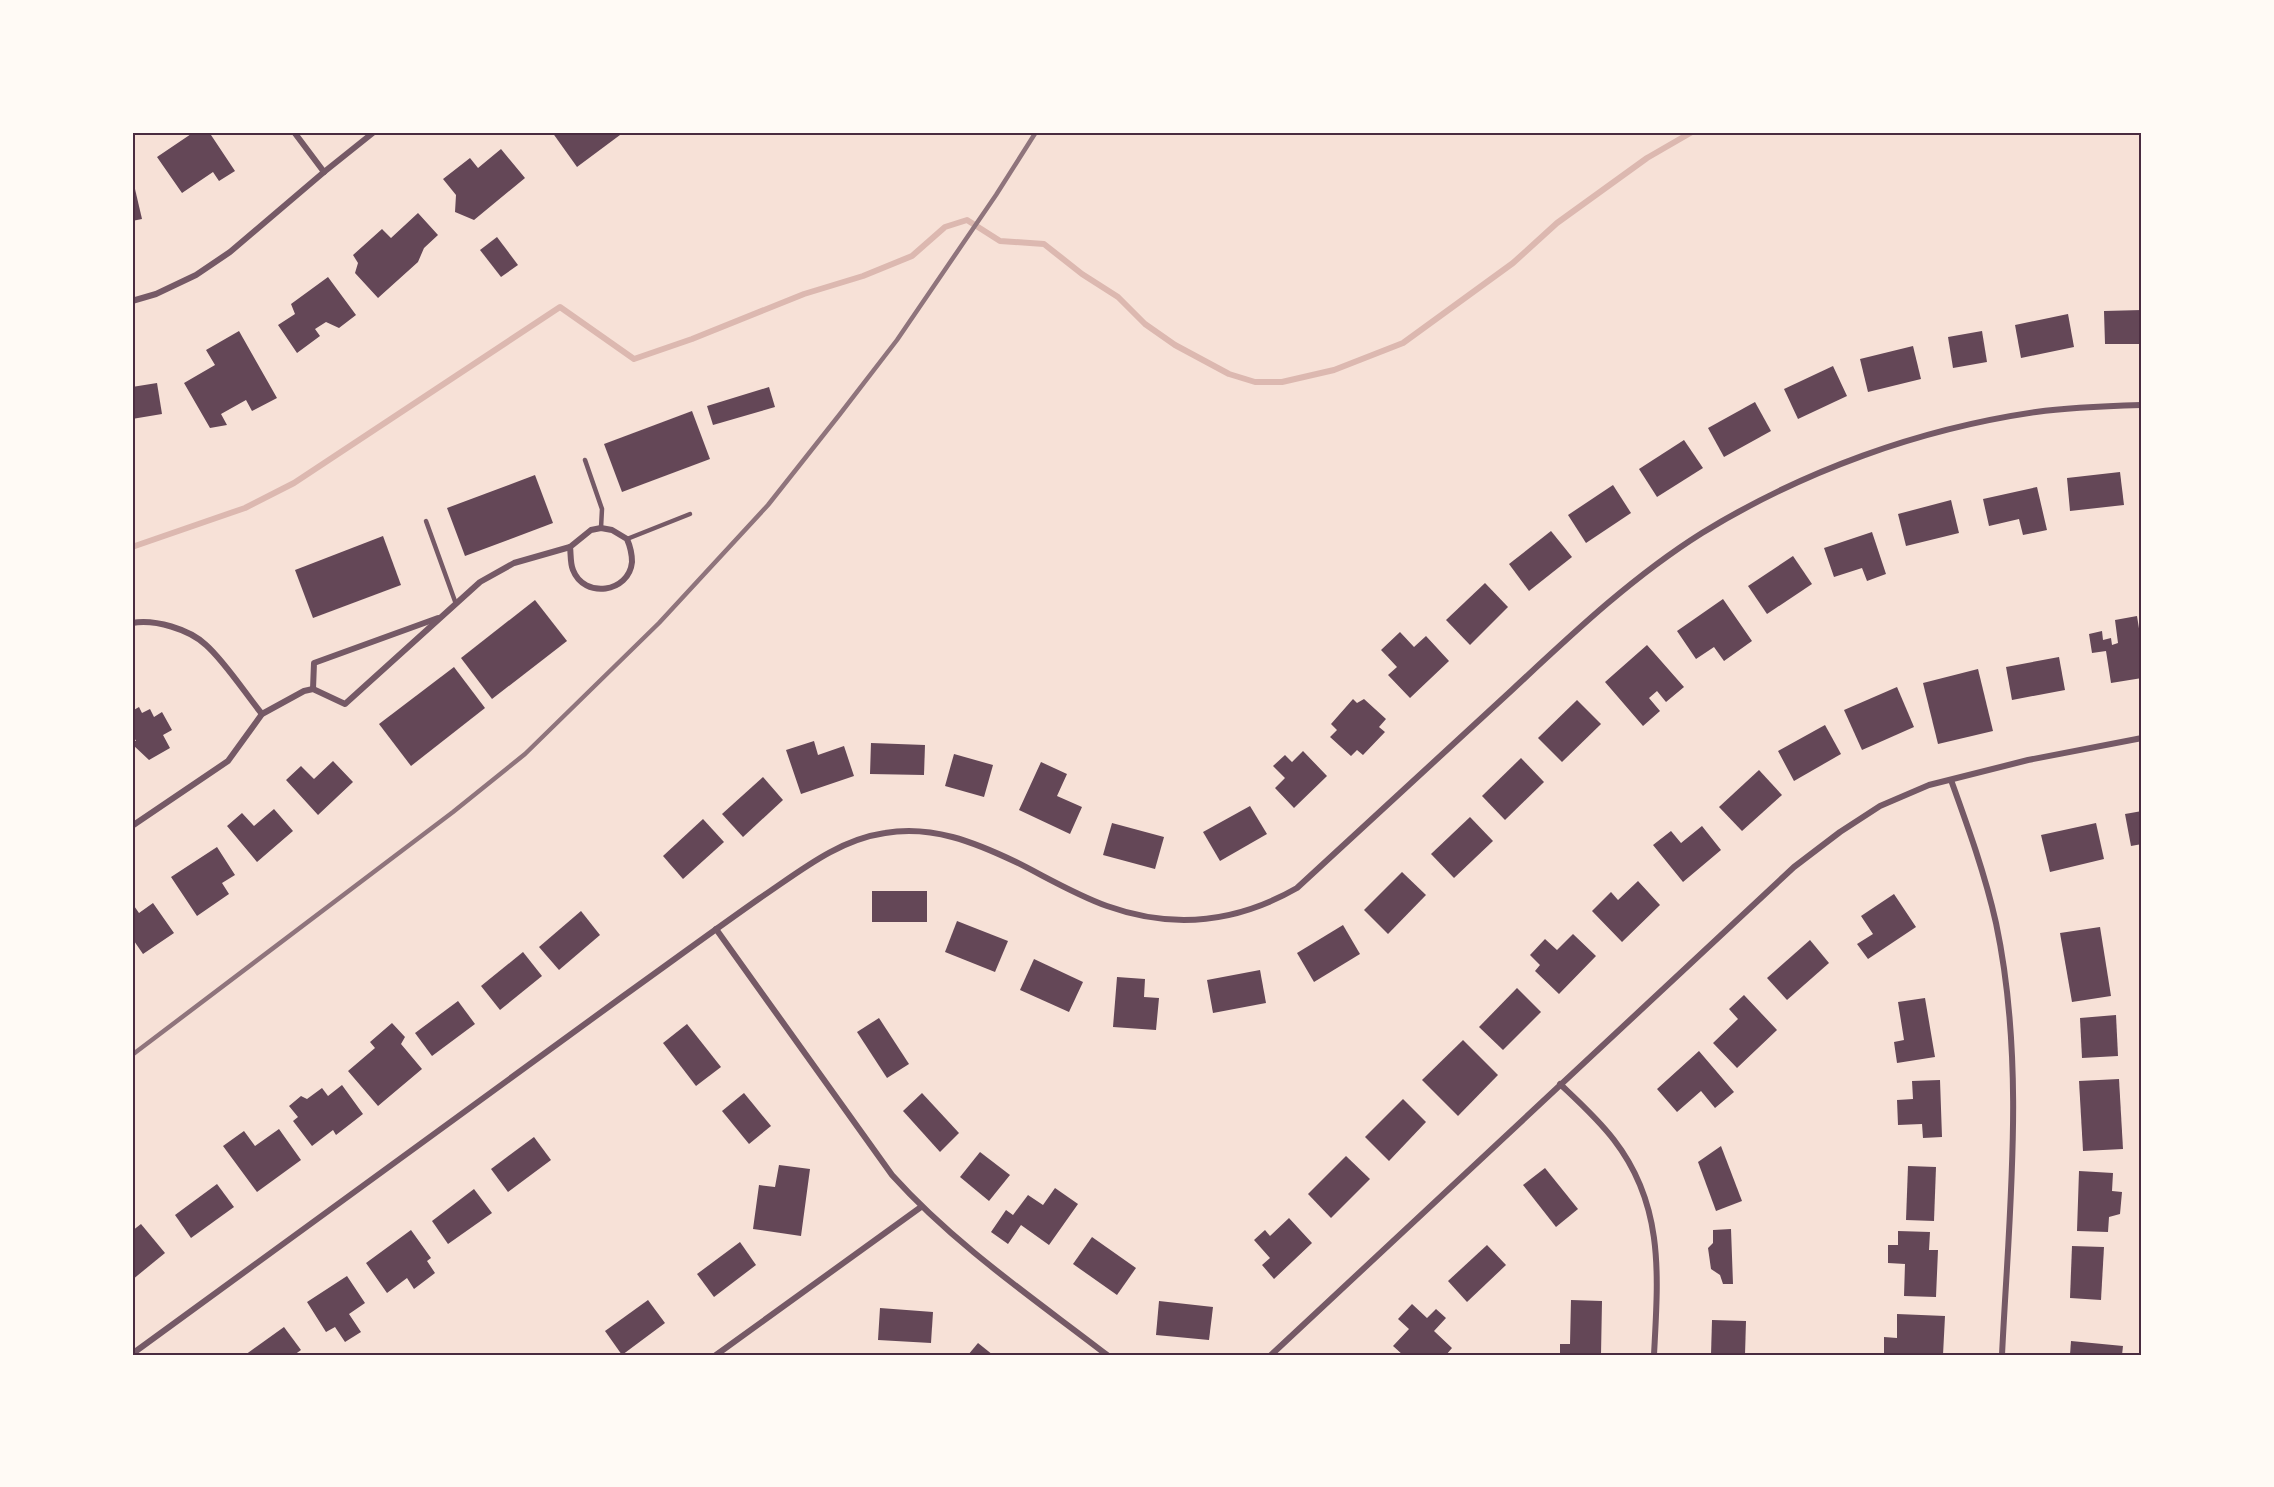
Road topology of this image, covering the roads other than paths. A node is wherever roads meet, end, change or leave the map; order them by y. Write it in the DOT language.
graph roads {
  1 [pos="294,132"];
  2 [pos="374,132"];
  3 [pos="324,171"];
  4 [pos="132,301"];
  5 [pos="2142,405"];
  6 [pos="585,460"];
  7 [pos="690,514"];
  8 [pos="426,521"];
  9 [pos="602,528"];
  10 [pos="627,539"];
  11 [pos="570,546"];
  12 [pos="456,604"];
  13 [pos="442,617"];
  14 [pos="132,623"];
  15 [pos="313,688"];
  16 [pos="262,714"];
  17 [pos="2142,738"];
  18 [pos="1951,780"];
  19 [pos="132,826"];
  20 [pos="716,929"];
  21 [pos="1560,1084"];
  22 [pos="921,1207"];
  23 [pos="132,1354"];
  24 [pos="716,1355"];
  25 [pos="1107,1355"];
  26 [pos="1271,1355"];
  27 [pos="1654,1355"];
  28 [pos="2001,1355"];
  1 -- 3 [label="street"];
  2 -- 3 [label="street"];
  3 -- 4 [label="street"];
  5 -- 20 [label="street"];
  6 -- 9 [label="lane"];
  7 -- 10 [label="lane"];
  8 -- 12 [label="lane"];
  9 -- 10 [label="street"];
  9 -- 11 [label="street"];
  10 -- 11 [label="street"];
  11 -- 12 [label="street"];
  12 -- 13 [label="street"];
  13 -- 15 [label="street"];
  13 -- 15 [label="street"];
  14 -- 16 [label="street"];
  15 -- 16 [label="street"];
  16 -- 19 [label="street"];
  17 -- 18 [label="street"];
  18 -- 21 [label="street"];
  18 -- 28 [label="street"];
  20 -- 22 [label="street"];
  20 -- 23 [label="street"];
  21 -- 26 [label="street"];
  21 -- 27 [label="street"];
  22 -- 24 [label="street"];
  22 -- 25 [label="street"];
}
